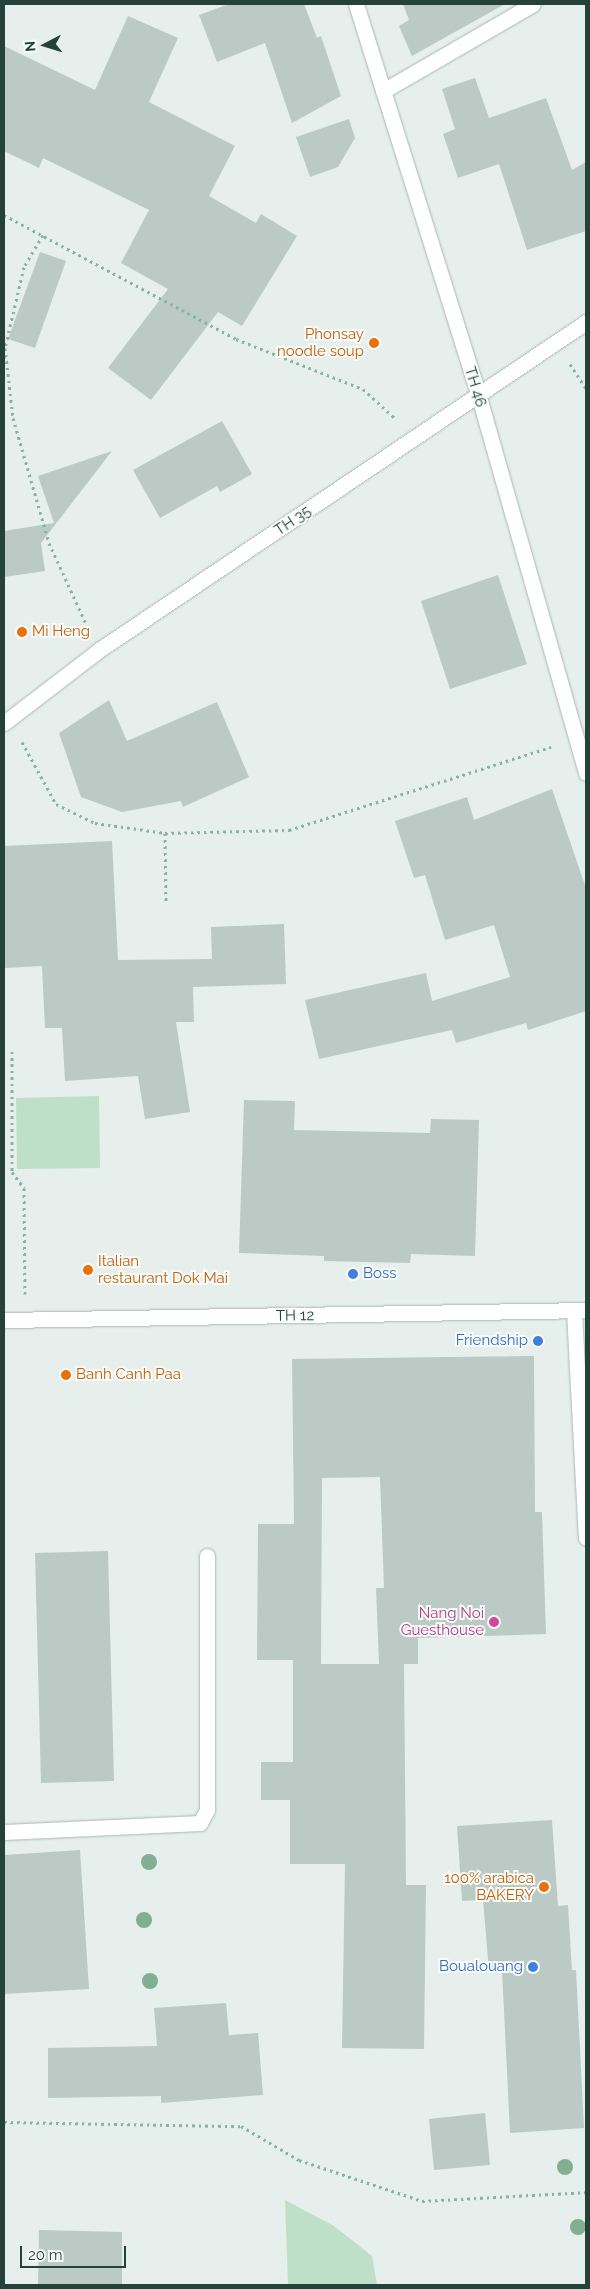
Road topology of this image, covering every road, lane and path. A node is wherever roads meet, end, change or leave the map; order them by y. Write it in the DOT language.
graph roads {
  1 [pos="356,4"];
  2 [pos="533,4"];
  3 [pos="383,91"];
  4 [pos="4,215"];
  5 [pos="43,235"];
  6 [pos="586,322"];
  7 [pos="479,397"];
  8 [pos="417,438"];
  9 [pos="98,650"];
  10 [pos="7,721"];
  11 [pos="575,740"];
  12 [pos="586,773"];
  13 [pos="165,833"];
  14 [pos="166,904"];
  15 [pos="12,1052"];
  16 [pos="580,1310"];
  17 [pos="4,1320"];
  18 [pos="26,1320"];
  19 [pos="586,1538"];
  20 [pos="206,1556"];
  21 [pos="4,1832"];
  22 [pos="4,2122"];
  23 [pos="586,2192"];
  1 -- 3 [label="street, TH 46"];
  2 -- 3 [label="street"];
  3 -- 7 [label="street, TH 46"];
  4 -- 5 [label="path"];
  5 -- 8 [label="path"];
  5 -- 9 [label="path"];
  6 -- 7 [label="street, TH 35"];
  7 -- 8 [label="street, TH 35"];
  7 -- 11 [label="street, TH 46"];
  8 -- 9 [label="street, TH 35"];
  9 -- 10 [label="street, TH 35"];
  10 -- 13 [label="path"];
  11 -- 12 [label="street, TH 46"];
  11 -- 13 [label="path"];
  13 -- 14 [label="path"];
  15 -- 18 [label="path"];
  16 -- 18 [label="street, TH 12"];
  16 -- 19 [label="street"];
  17 -- 18 [label="street, TH 12"];
  20 -- 21 [label="street"];
  22 -- 23 [label="path"];
}
